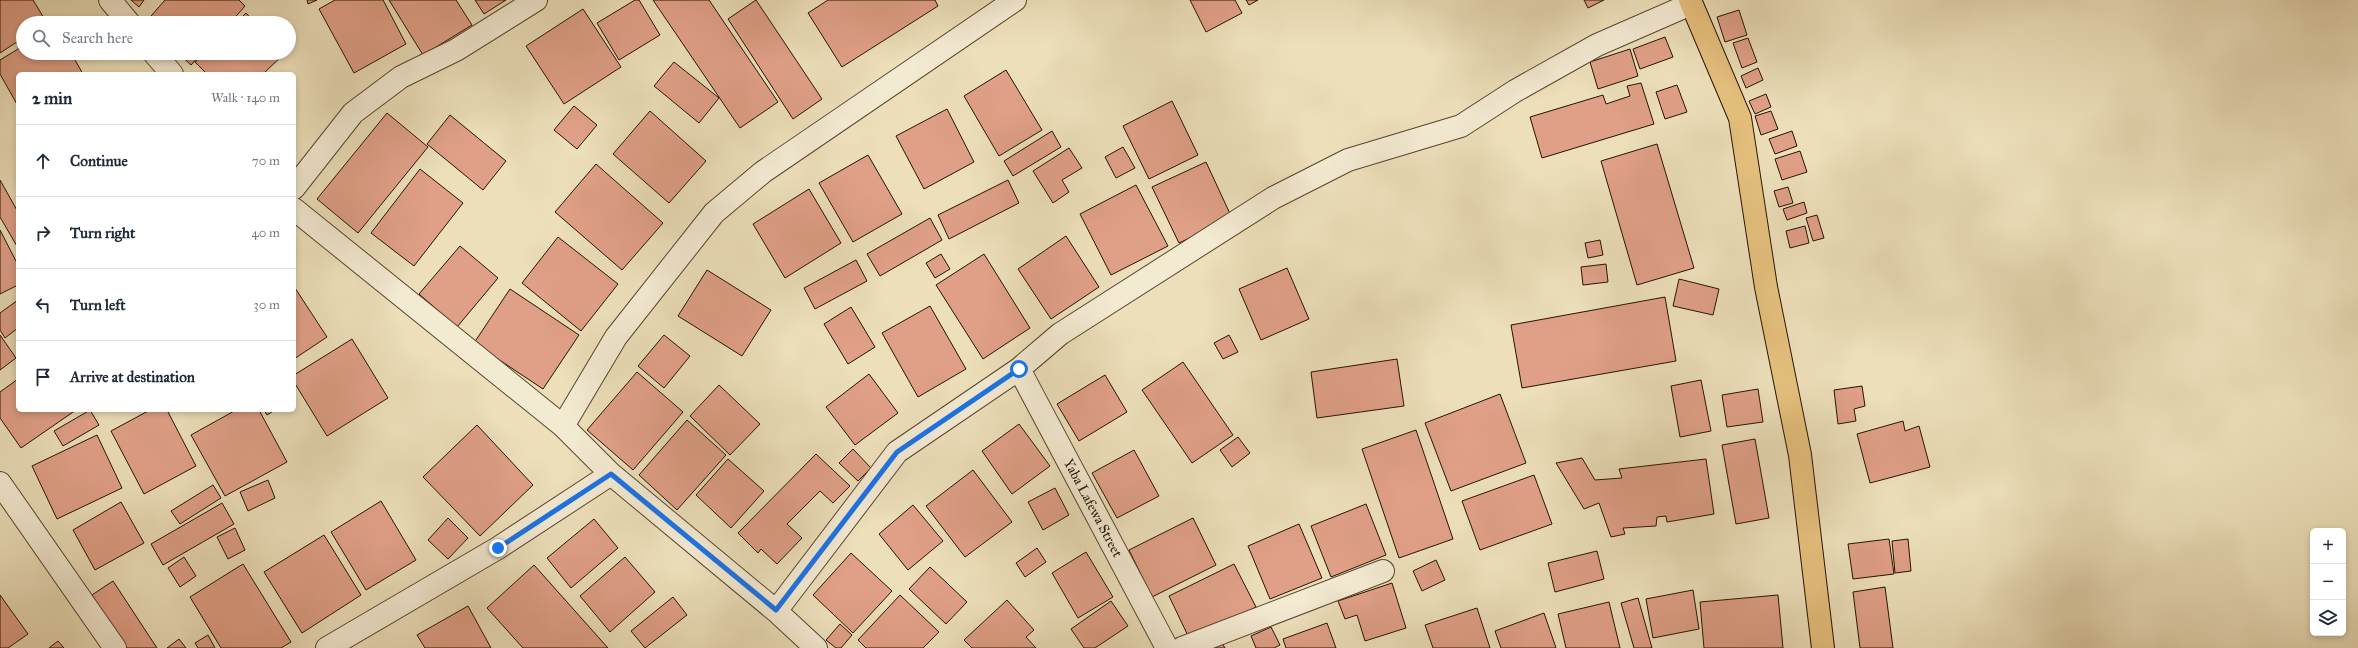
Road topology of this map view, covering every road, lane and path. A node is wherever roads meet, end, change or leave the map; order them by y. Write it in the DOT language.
graph roads {
  1 [pos="110,0"];
  2 [pos="536,0"];
  3 [pos="1015,0"];
  4 [pos="1690,2"];
  5 [pos="123,16"];
  6 [pos="160,60"];
  7 [pos="170,72"];
  8 [pos="296,185"];
  9 [pos="296,211"];
  10 [pos="1019,369"];
  11 [pos="563,426"];
  12 [pos="611,474"];
  13 [pos="0,483"];
  14 [pos="1383,570"];
  15 [pos="776,610"];
  16 [pos="115,648"];
  17 [pos="327,648"];
  18 [pos="816,648"];
  19 [pos="1167,648"];
  20 [pos="1182,648"];
  21 [pos="1823,648"];
  1 -- 5 [label="street"];
  2 -- 8 [label="street"];
  3 -- 11 [label="street"];
  4 -- 10 [label="street"];
  4 -- 21 [label="main road"];
  6 -- 7 [label="street"];
  9 -- 11 [label="street"];
  10 -- 15 [label="street"];
  10 -- 19 [label="street, Yaba Lafewa Street"];
  11 -- 12 [label="street"];
  12 -- 15 [label="street"];
  12 -- 17 [label="street"];
  13 -- 16 [label="street"];
  14 -- 20 [label="street"];
  15 -- 18 [label="street"];
}
